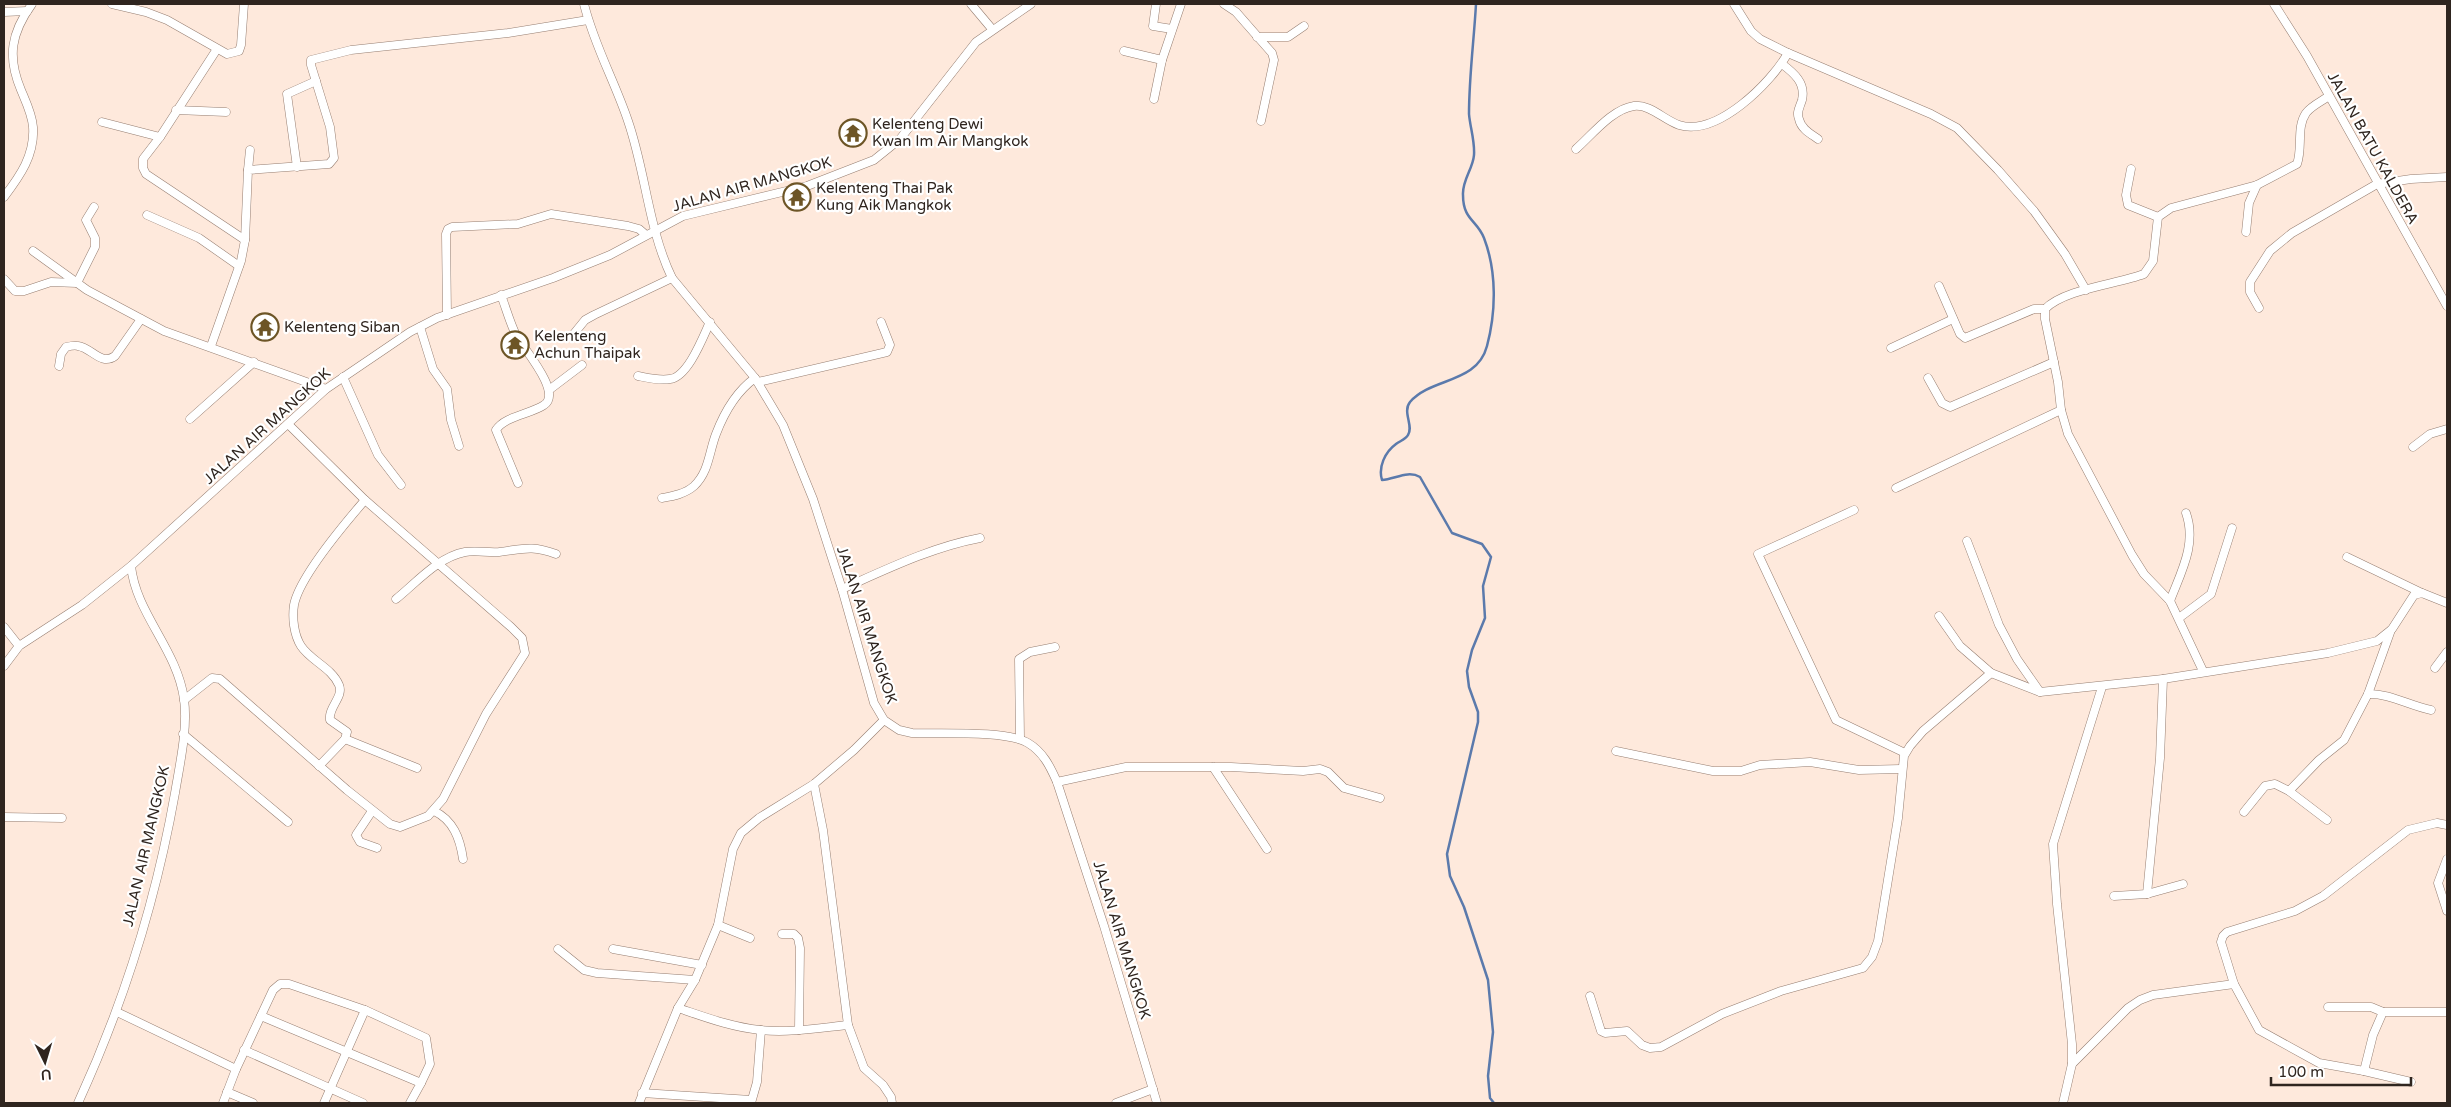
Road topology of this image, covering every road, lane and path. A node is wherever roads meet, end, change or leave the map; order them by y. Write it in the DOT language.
graph roads {
  1 [pos="32,4"];
  2 [pos="112,4"];
  3 [pos="244,4"];
  4 [pos="584,4"];
  5 [pos="970,4"];
  6 [pos="1031,4"];
  7 [pos="1156,4"];
  8 [pos="1181,4"];
  9 [pos="1224,4"];
  10 [pos="1734,4"];
  11 [pos="2274,4"];
  12 [pos="27,11"];
  13 [pos="4,12"];
  14 [pos="588,20"];
  15 [pos="1304,26"];
  16 [pos="992,29"];
  17 [pos="1172,30"];
  18 [pos="1257,37"];
  19 [pos="217,49"];
  20 [pos="1124,51"];
  21 [pos="1788,53"];
  22 [pos="1162,60"];
  23 [pos="1782,64"];
  24 [pos="316,81"];
  25 [pos="2328,96"];
  26 [pos="1154,99"];
  27 [pos="176,110"];
  28 [pos="226,112"];
  29 [pos="1261,121"];
  30 [pos="102,122"];
  31 [pos="160,136"];
  32 [pos="1818,139"];
  33 [pos="1576,149"];
  34 [pos="250,150"];
  35 [pos="297,167"];
  36 [pos="2131,169"];
  37 [pos="248,170"];
  38 [pos="2447,177"];
  39 [pos="2378,184"];
  40 [pos="2257,185"];
  41 [pos="4,197"];
  42 [pos="94,207"];
  43 [pos="147,215"];
  44 [pos="2158,216"];
  45 [pos="654,230"];
  46 [pos="2246,232"];
  47 [pos="646,235"];
  48 [pos="245,240"];
  49 [pos="33,251"];
  50 [pos="239,266"];
  51 [pos="672,278"];
  52 [pos="4,279"];
  53 [pos="77,283"];
  54 [pos="1939,286"];
  55 [pos="2086,290"];
  56 [pos="501,295"];
  57 [pos="2447,306"];
  58 [pos="2259,308"];
  59 [pos="2045,309"];
  60 [pos="447,314"];
  61 [pos="141,319"];
  62 [pos="1953,319"];
  63 [pos="710,322"];
  64 [pos="881,322"];
  65 [pos="420,326"];
  66 [pos="572,336"];
  67 [pos="211,346"];
  68 [pos="1890,348"];
  69 [pos="254,362"];
  70 [pos="2054,362"];
  71 [pos="59,366"];
  72 [pos="582,366"];
  73 [pos="638,376"];
  74 [pos="343,377"];
  75 [pos="1928,378"];
  76 [pos="756,380"];
  77 [pos="326,389"];
  78 [pos="549,390"];
  79 [pos="2061,410"];
  80 [pos="190,419"];
  81 [pos="288,424"];
  82 [pos="2447,429"];
  83 [pos="459,446"];
  84 [pos="2413,447"];
  85 [pos="518,483"];
  86 [pos="401,485"];
  87 [pos="1896,488"];
  88 [pos="662,498"];
  89 [pos="365,500"];
  90 [pos="1854,510"];
  91 [pos="2186,512"];
  92 [pos="2232,528"];
  93 [pos="980,538"];
  94 [pos="1967,542"];
  95 [pos="556,554"];
  96 [pos="2347,557"];
  97 [pos="438,564"];
  98 [pos="131,566"];
  99 [pos="842,589"];
  100 [pos="2422,593"];
  101 [pos="396,600"];
  102 [pos="2170,601"];
  103 [pos="2447,603"];
  104 [pos="1939,616"];
  105 [pos="2179,618"];
  106 [pos="4,627"];
  107 [pos="2392,628"];
  108 [pos="19,646"];
  109 [pos="1055,647"];
  110 [pos="2447,652"];
  111 [pos="4,666"];
  112 [pos="2435,668"];
  113 [pos="2203,671"];
  114 [pos="1991,673"];
  115 [pos="2164,679"];
  116 [pos="2102,687"];
  117 [pos="2040,692"];
  118 [pos="2368,694"];
  119 [pos="184,700"];
  120 [pos="2431,710"];
  121 [pos="884,720"];
  122 [pos="183,734"];
  123 [pos="345,739"];
  124 [pos="1020,739"];
  125 [pos="1616,751"];
  126 [pos="1906,753"];
  127 [pos="319,766"];
  128 [pos="1213,767"];
  129 [pos="416,768"];
  130 [pos="1901,769"];
  131 [pos="1057,782"];
  132 [pos="814,784"];
  133 [pos="2288,791"];
  134 [pos="1380,798"];
  135 [pos="372,811"];
  136 [pos="434,811"];
  137 [pos="2244,812"];
  138 [pos="4,816"];
  139 [pos="62,818"];
  140 [pos="2326,820"];
  141 [pos="288,822"];
  142 [pos="2447,825"];
  143 [pos="377,848"];
  144 [pos="1266,848"];
  145 [pos="462,859"];
  146 [pos="2447,859"];
  147 [pos="2183,884"];
  148 [pos="2147,894"];
  149 [pos="2114,896"];
  150 [pos="2447,911"];
  151 [pos="718,925"];
  152 [pos="782,934"];
  153 [pos="750,938"];
  154 [pos="558,949"];
  155 [pos="613,949"];
  156 [pos="702,965"];
  157 [pos="695,980"];
  158 [pos="2234,984"];
  159 [pos="1590,996"];
  160 [pos="2328,1007"];
  161 [pos="678,1008"];
  162 [pos="365,1010"];
  163 [pos="117,1012"];
  164 [pos="2383,1012"];
  165 [pos="2447,1012"];
  166 [pos="262,1016"];
  167 [pos="848,1025"];
  168 [pos="761,1030"];
  169 [pos="799,1030"];
  170 [pos="244,1050"];
  171 [pos="347,1052"];
  172 [pos="2072,1064"];
  173 [pos="236,1069"];
  174 [pos="2364,1071"];
  175 [pos="2412,1082"];
  176 [pos="421,1083"];
  177 [pos="332,1087"];
  178 [pos="1153,1089"];
  179 [pos="227,1092"];
  180 [pos="642,1093"];
  181 [pos="751,1102"];
  182 [pos="78,1103"];
  183 [pos="223,1103"];
  184 [pos="253,1103"];
  185 [pos="324,1103"];
  186 [pos="363,1103"];
  187 [pos="410,1103"];
  188 [pos="638,1103"];
  189 [pos="892,1103"];
  190 [pos="1116,1103"];
  191 [pos="1157,1103"];
  192 [pos="2063,1103"];
  1 -- 12 [label="street"];
  2 -- 19 [label="street"];
  3 -- 19 [label="street"];
  4 -- 14 [label="street, JALAN AIR MANGKOK"];
  5 -- 16 [label="street"];
  6 -- 16 [label="street, JALAN AIR MANGKOK"];
  7 -- 17 [label="street"];
  8 -- 17 [label="street"];
  9 -- 18 [label="street"];
  10 -- 21 [label="street"];
  11 -- 25 [label="street, JALAN BATU KALDERA"];
  12 -- 13 [label="street"];
  12 -- 41 [label="street"];
  14 -- 24 [label="street"];
  14 -- 45 [label="street, JALAN AIR MANGKOK"];
  15 -- 18 [label="street"];
  16 -- 45 [label="street, JALAN AIR MANGKOK"];
  17 -- 22 [label="street"];
  18 -- 29 [label="street"];
  19 -- 27 [label="street"];
  20 -- 22 [label="street"];
  21 -- 23 [label="street"];
  21 -- 55 [label="street"];
  22 -- 26 [label="street"];
  23 -- 32 [label="street"];
  23 -- 33 [label="street"];
  24 -- 35 [label="street"];
  24 -- 35 [label="street"];
  25 -- 39 [label="street, JALAN BATU KALDERA"];
  25 -- 40 [label="street"];
  27 -- 28 [label="street"];
  27 -- 31 [label="street"];
  30 -- 31 [label="street"];
  31 -- 48 [label="street"];
  34 -- 37 [label="street"];
  35 -- 37 [label="street"];
  36 -- 44 [label="street"];
  37 -- 48 [label="street"];
  38 -- 39 [label="street"];
  39 -- 57 [label="street, JALAN BATU KALDERA"];
  39 -- 58 [label="street"];
  40 -- 44 [label="street"];
  40 -- 46 [label="street"];
  42 -- 53 [label="street"];
  43 -- 50 [label="street"];
  44 -- 55 [label="street"];
  45 -- 47 [label="street, JALAN AIR MANGKOK"];
  45 -- 51 [label="street, JALAN AIR MANGKOK"];
  47 -- 56 [label="street, JALAN AIR MANGKOK"];
  47 -- 60 [label="street"];
  48 -- 50 [label="street"];
  49 -- 53 [label="street"];
  50 -- 67 [label="street"];
  51 -- 63 [label="street, JALAN AIR MANGKOK"];
  51 -- 66 [label="street"];
  52 -- 53 [label="street"];
  53 -- 61 [label="street"];
  54 -- 62 [label="street"];
  55 -- 59 [label="street"];
  56 -- 60 [label="street, JALAN AIR MANGKOK"];
  56 -- 78 [label="street"];
  59 -- 62 [label="street"];
  59 -- 70 [label="street"];
  60 -- 65 [label="street, JALAN AIR MANGKOK"];
  61 -- 67 [label="street"];
  61 -- 71 [label="street"];
  62 -- 68 [label="street"];
  63 -- 73 [label="street"];
  63 -- 76 [label="street, JALAN AIR MANGKOK"];
  64 -- 76 [label="street"];
  65 -- 74 [label="street, JALAN AIR MANGKOK"];
  65 -- 83 [label="street"];
  67 -- 69 [label="street"];
  69 -- 77 [label="street"];
  69 -- 80 [label="street"];
  70 -- 75 [label="street"];
  70 -- 79 [label="street"];
  72 -- 78 [label="street"];
  74 -- 77 [label="street, JALAN AIR MANGKOK"];
  74 -- 86 [label="street"];
  76 -- 88 [label="street"];
  76 -- 99 [label="street, JALAN AIR MANGKOK"];
  77 -- 81 [label="street, JALAN AIR MANGKOK"];
  78 -- 85 [label="street"];
  79 -- 87 [label="street"];
  79 -- 102 [label="street"];
  81 -- 89 [label="street"];
  81 -- 98 [label="street, JALAN AIR MANGKOK"];
  82 -- 84 [label="street"];
  89 -- 97 [label="street"];
  89 -- 123 [label="street"];
  90 -- 126 [label="street"];
  91 -- 102 [label="street"];
  92 -- 105 [label="street"];
  93 -- 99 [label="street"];
  94 -- 117 [label="street"];
  95 -- 97 [label="street"];
  96 -- 100 [label="street"];
  97 -- 101 [label="street"];
  97 -- 136 [label="street"];
  98 -- 108 [label="street, JALAN AIR MANGKOK"];
  98 -- 119 [label="street, JALAN AIR MANGKOK"];
  99 -- 121 [label="street, JALAN AIR MANGKOK"];
  100 -- 103 [label="street"];
  100 -- 107 [label="street"];
  102 -- 105 [label="street"];
  104 -- 114 [label="street"];
  105 -- 113 [label="street"];
  106 -- 108 [label="street"];
  107 -- 113 [label="street"];
  107 -- 118 [label="street"];
  108 -- 111 [label="street, JALAN AIR MANGKOK"];
  109 -- 124 [label="street"];
  110 -- 112 [label="street"];
  113 -- 115 [label="street"];
  114 -- 117 [label="street"];
  114 -- 126 [label="street"];
  115 -- 116 [label="street"];
  115 -- 148 [label="street"];
  116 -- 117 [label="street"];
  116 -- 172 [label="street"];
  118 -- 120 [label="street"];
  118 -- 133 [label="street"];
  119 -- 122 [label="street, JALAN AIR MANGKOK"];
  119 -- 127 [label="street"];
  121 -- 124 [label="street, JALAN AIR MANGKOK"];
  121 -- 132 [label="street"];
  122 -- 141 [label="street"];
  122 -- 163 [label="street, JALAN AIR MANGKOK"];
  123 -- 127 [label="street"];
  123 -- 129 [label="street"];
  124 -- 131 [label="street, JALAN AIR MANGKOK"];
  125 -- 130 [label="street"];
  126 -- 130 [label="street"];
  127 -- 135 [label="street"];
  128 -- 131 [label="street"];
  128 -- 134 [label="street"];
  128 -- 144 [label="street"];
  130 -- 159 [label="street"];
  131 -- 178 [label="street, JALAN AIR MANGKOK"];
  132 -- 151 [label="street"];
  132 -- 167 [label="street"];
  133 -- 137 [label="street"];
  133 -- 140 [label="street"];
  135 -- 136 [label="street"];
  135 -- 143 [label="street"];
  136 -- 145 [label="street"];
  138 -- 139 [label="street"];
  142 -- 158 [label="street"];
  146 -- 150 [label="street"];
  147 -- 148 [label="street"];
  148 -- 149 [label="street"];
  151 -- 153 [label="street"];
  151 -- 156 [label="street"];
  152 -- 169 [label="street"];
  154 -- 157 [label="street"];
  155 -- 156 [label="street"];
  156 -- 157 [label="street"];
  157 -- 161 [label="street"];
  158 -- 172 [label="street"];
  158 -- 174 [label="street"];
  160 -- 164 [label="street"];
  161 -- 168 [label="street"];
  161 -- 180 [label="street"];
  162 -- 166 [label="street"];
  162 -- 171 [label="street"];
  162 -- 176 [label="street"];
  163 -- 173 [label="street"];
  163 -- 182 [label="street, JALAN AIR MANGKOK"];
  164 -- 165 [label="street"];
  164 -- 174 [label="street"];
  166 -- 170 [label="street"];
  166 -- 171 [label="street"];
  167 -- 169 [label="street"];
  167 -- 189 [label="street"];
  168 -- 169 [label="street"];
  168 -- 181 [label="street"];
  170 -- 173 [label="street"];
  170 -- 177 [label="street"];
  171 -- 176 [label="street"];
  171 -- 177 [label="street"];
  172 -- 192 [label="street"];
  173 -- 179 [label="street"];
  174 -- 175 [label="street"];
  176 -- 187 [label="street"];
  177 -- 185 [label="street"];
  177 -- 186 [label="street"];
  178 -- 190 [label="street"];
  178 -- 191 [label="street, JALAN AIR MANGKOK"];
  179 -- 183 [label="street"];
  179 -- 184 [label="street"];
  180 -- 181 [label="street"];
  180 -- 188 [label="street"];
}
